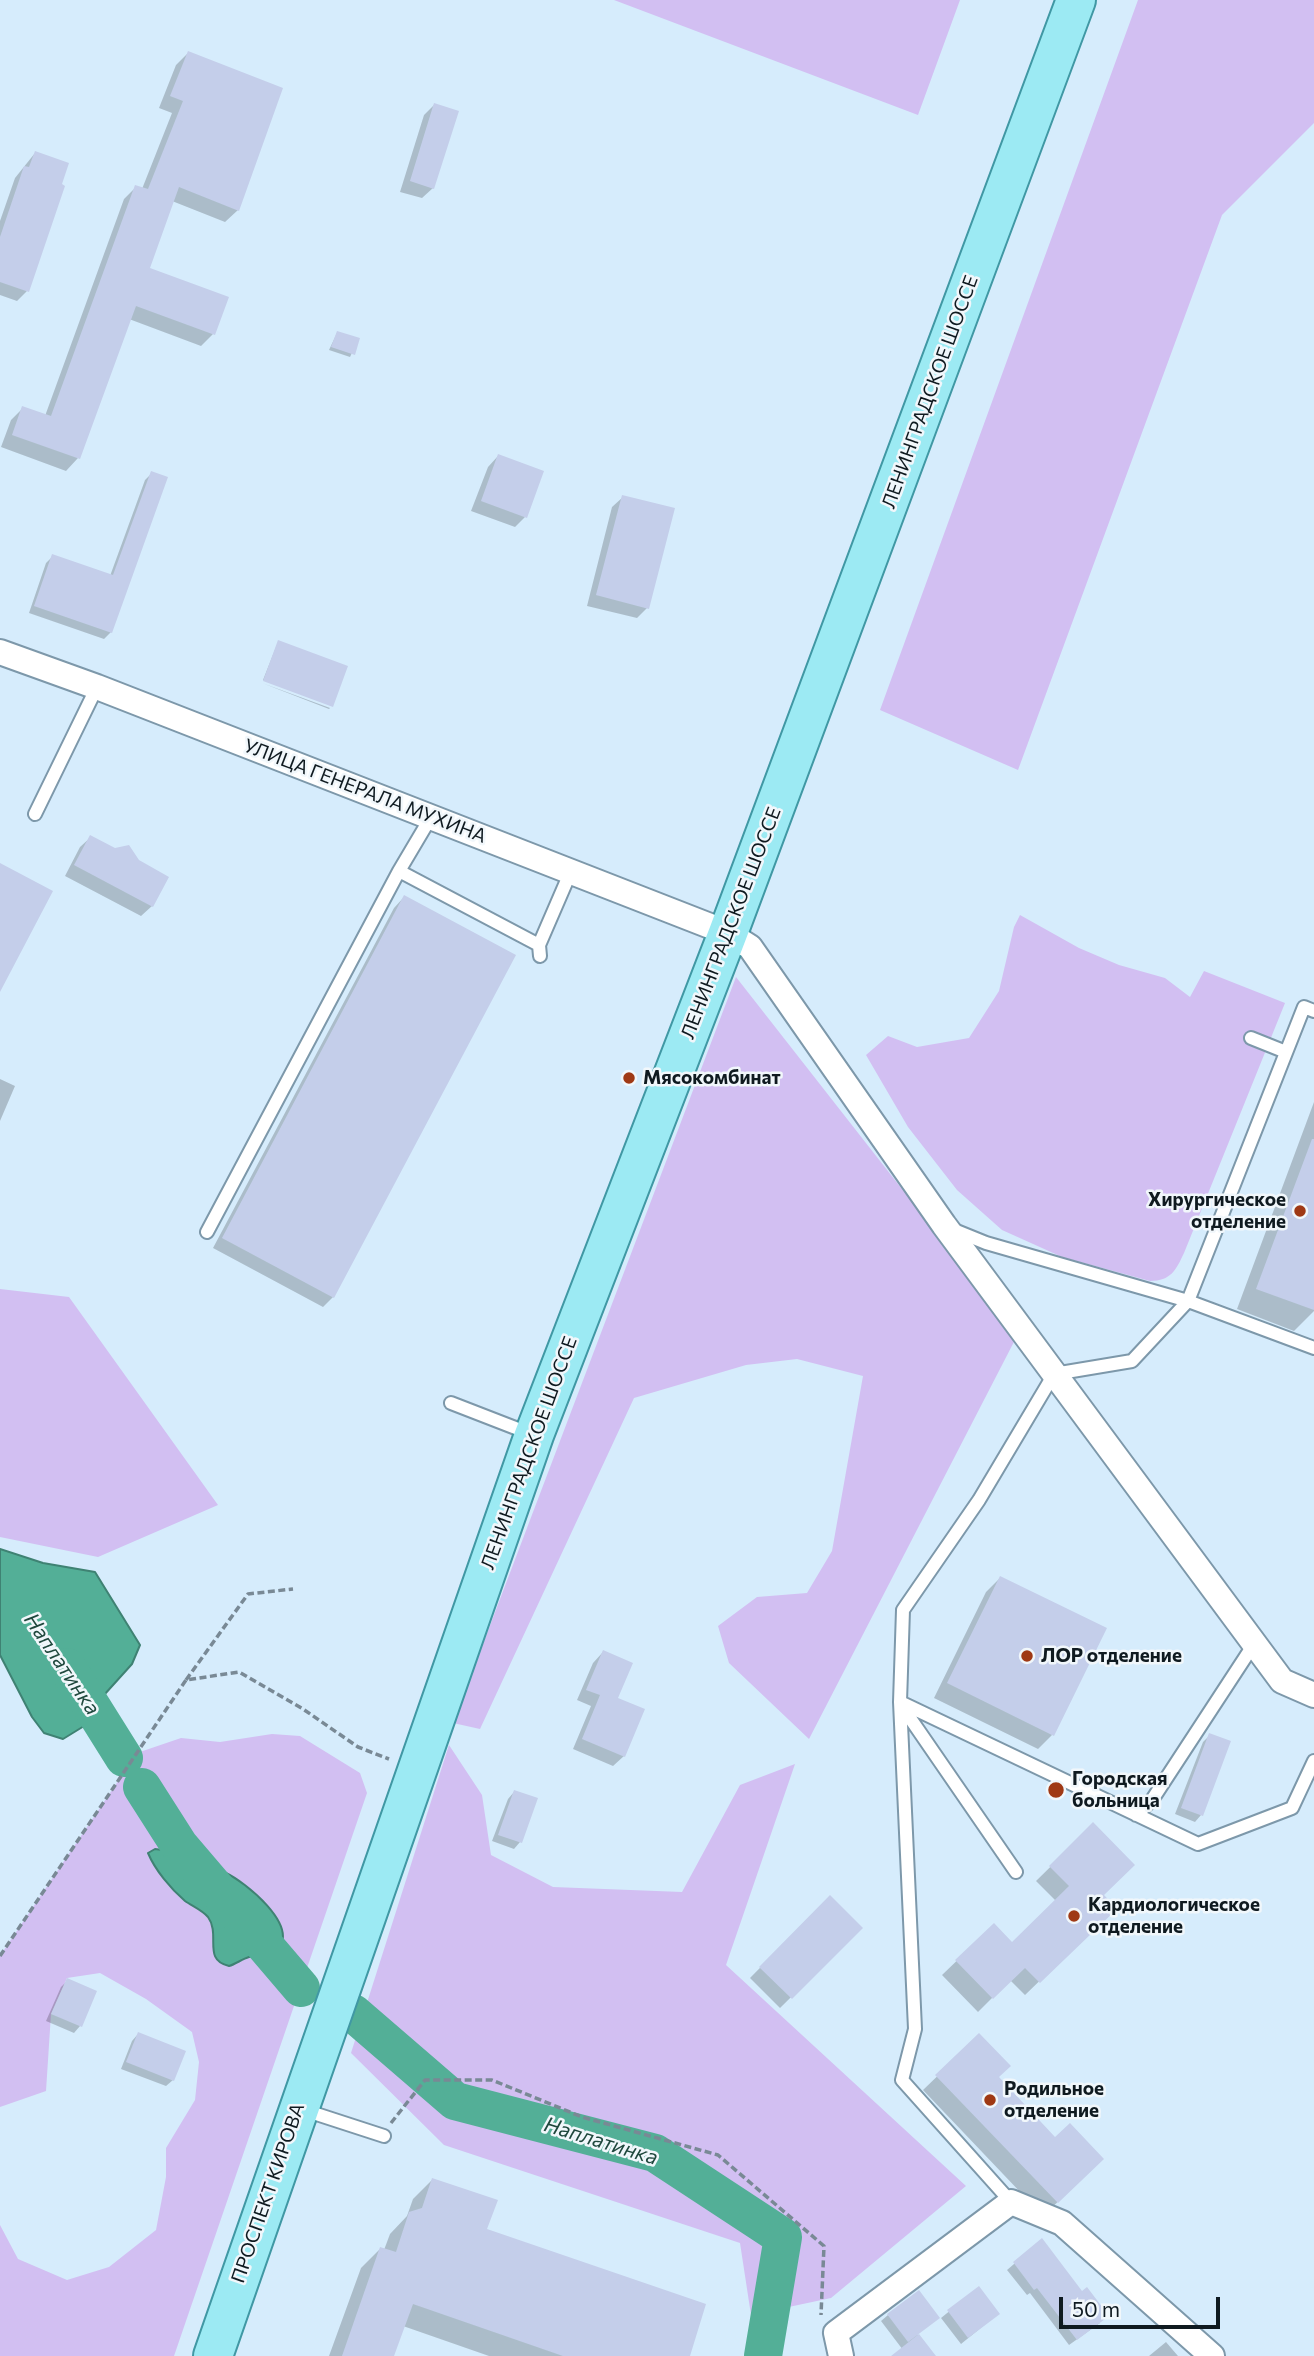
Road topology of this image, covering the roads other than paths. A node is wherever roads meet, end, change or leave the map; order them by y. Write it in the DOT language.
graph roads {
  1 [pos="1076,0"];
  2 [pos="0,652"];
  3 [pos="97,687"];
  4 [pos="35,814"];
  5 [pos="431,817"];
  6 [pos="399,871"];
  7 [pos="571,871"];
  8 [pos="728,933"];
  9 [pos="1314,1011"];
  10 [pos="1251,1038"];
  11 [pos="1286,1052"];
  12 [pos="944,1225"];
  13 [pos="207,1232"];
  14 [pos="1188,1301"];
  15 [pos="1314,1348"];
  16 [pos="1054,1374"];
  17 [pos="451,1403"];
  18 [pos="534,1435"];
  19 [pos="1254,1644"];
  20 [pos="1314,1695"];
  21 [pos="900,1702"];
  22 [pos="1314,1761"];
  23 [pos="1136,1815"];
  24 [pos="1016,1872"];
  25 [pos="348,1967"];
  26 [pos="298,2108"];
  27 [pos="384,2136"];
  28 [pos="1011,2202"];
  29 [pos="213,2356"];
  30 [pos="841,2356"];
  31 [pos="1212,2356"];
  1 -- 8 [label="main road, ЛЕНИНГРАДСКОЕ ШОССЕ"];
  2 -- 3 [label="street, УЛИЦА ГЕНЕРАЛА МУХИНА"];
  3 -- 4 [label="lane"];
  3 -- 5 [label="street, УЛИЦА ГЕНЕРАЛА МУХИНА"];
  5 -- 6 [label="lane"];
  5 -- 7 [label="street, УЛИЦА ГЕНЕРАЛА МУХИНА"];
  6 -- 7 [label="lane"];
  6 -- 13 [label="lane"];
  7 -- 8 [label="street, УЛИЦА ГЕНЕРАЛА МУХИНА"];
  8 -- 12 [label="street, УЛИЦА ГЕНЕРАЛА МУХИНА"];
  8 -- 18 [label="main road, ЛЕНИНГРАДСКОЕ ШОССЕ"];
  9 -- 11 [label="lane"];
  10 -- 11 [label="lane"];
  11 -- 14 [label="lane"];
  12 -- 14 [label="lane"];
  12 -- 16 [label="street, УЛИЦА ГЕНЕРАЛА МУХИНА"];
  14 -- 15 [label="lane"];
  14 -- 16 [label="lane"];
  16 -- 19 [label="street, УЛИЦА ГЕНЕРАЛА МУХИНА"];
  16 -- 21 [label="lane"];
  17 -- 18 [label="lane"];
  18 -- 25 [label="main road, ЛЕНИНГРАДСКОЕ ШОССЕ"];
  19 -- 20 [label="street, УЛИЦА ГЕНЕРАЛА МУХИНА"];
  19 -- 23 [label="lane"];
  21 -- 23 [label="lane"];
  21 -- 24 [label="lane"];
  21 -- 28 [label="lane"];
  22 -- 23 [label="lane"];
  25 -- 26 [label="main road, ПРОСПЕКТ КИРОВА"];
  26 -- 27 [label="lane"];
  26 -- 29 [label="main road, ПРОСПЕКТ КИРОВА"];
  28 -- 30 [label="street"];
  28 -- 31 [label="street"];
}
